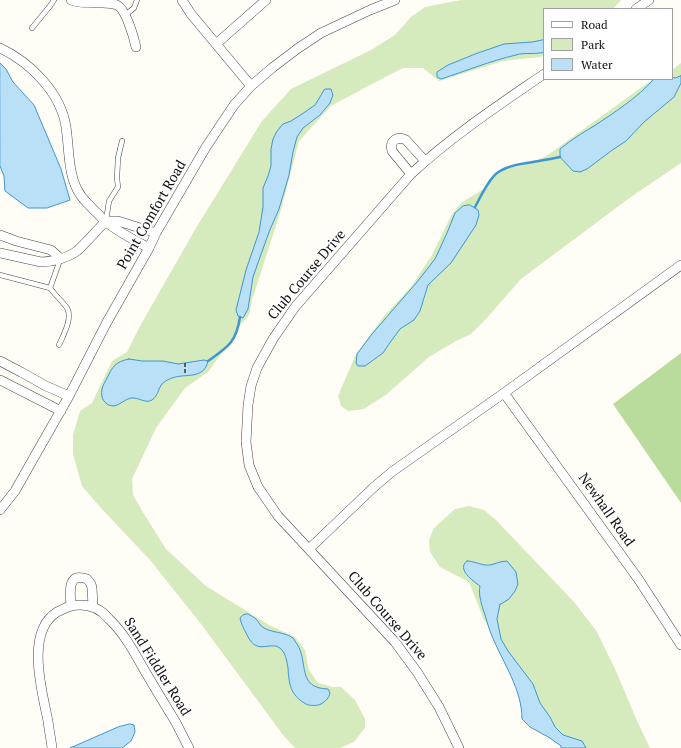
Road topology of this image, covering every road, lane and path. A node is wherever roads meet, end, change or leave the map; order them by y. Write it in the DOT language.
graph roads {
  1 [pos="54,0"];
  2 [pos="70,0"];
  3 [pos="138,0"];
  4 [pos="182,0"];
  5 [pos="266,0"];
  6 [pos="395,0"];
  7 [pos="649,0"];
  8 [pos="637,8"];
  9 [pos="125,16"];
  10 [pos="32,28"];
  11 [pos="216,44"];
  12 [pos="136,47"];
  13 [pos="0,48"];
  14 [pos="543,75"];
  15 [pos="251,86"];
  16 [pos="122,141"];
  17 [pos="425,161"];
  18 [pos="411,174"];
  19 [pos="106,221"];
  20 [pos="156,233"];
  21 [pos="0,235"];
  22 [pos="149,248"];
  23 [pos="0,253"];
  24 [pos="60,258"];
  25 [pos="681,265"];
  26 [pos="0,275"];
  27 [pos="50,288"];
  28 [pos="58,345"];
  29 [pos="0,361"];
  30 [pos="185,363"];
  31 [pos="185,375"];
  32 [pos="0,380"];
  33 [pos="46,386"];
  34 [pos="504,393"];
  35 [pos="69,396"];
  36 [pos="38,399"];
  37 [pos="61,411"];
  38 [pos="0,510"];
  39 [pos="309,549"];
  40 [pos="71,606"];
  41 [pos="93,606"];
  42 [pos="681,645"];
  43 [pos="52,748"];
  44 [pos="189,748"];
  45 [pos="459,748"];
  1 -- 10 [label="lane"];
  2 -- 9 [label="street"];
  3 -- 9 [label="lane"];
  4 -- 11 [label="street"];
  5 -- 11 [label="street"];
  6 -- 15 [label="street, Point Comfort Road"];
  7 -- 8 [label="street"];
  9 -- 12 [label="street"];
  11 -- 15 [label="street"];
  13 -- 19 [label="street"];
  14 -- 17 [label="street, Club Course Drive"];
  15 -- 20 [label="street, Point Comfort Road"];
  16 -- 19 [label="lane"];
  17 -- 18 [label="street, Club Course Drive"];
  17 -- 18 [label="street"];
  18 -- 39 [label="street, Club Course Drive"];
  19 -- 20 [label="street"];
  19 -- 22 [label="street"];
  19 -- 24 [label="street"];
  20 -- 22 [label="street, Point Comfort Road"];
  21 -- 24 [label="street"];
  22 -- 35 [label="street, Point Comfort Road"];
  23 -- 24 [label="street"];
  24 -- 27 [label="lane"];
  25 -- 34 [label="street"];
  26 -- 27 [label="lane"];
  27 -- 28 [label="lane"];
  29 -- 33 [label="street"];
  30 -- 31 [label="path"];
  32 -- 36 [label="street"];
  33 -- 35 [label="street"];
  33 -- 36 [label="street"];
  34 -- 39 [label="street"];
  34 -- 42 [label="street, Newhall Road"];
  35 -- 37 [label="street, Point Comfort Road"];
  36 -- 37 [label="street"];
  37 -- 38 [label="street, Point Comfort Road"];
  39 -- 45 [label="street, Club Course Drive"];
  40 -- 41 [label="street"];
  40 -- 41 [label="street"];
  40 -- 43 [label="street"];
  41 -- 44 [label="street, Sand Fiddler Road"];
}
